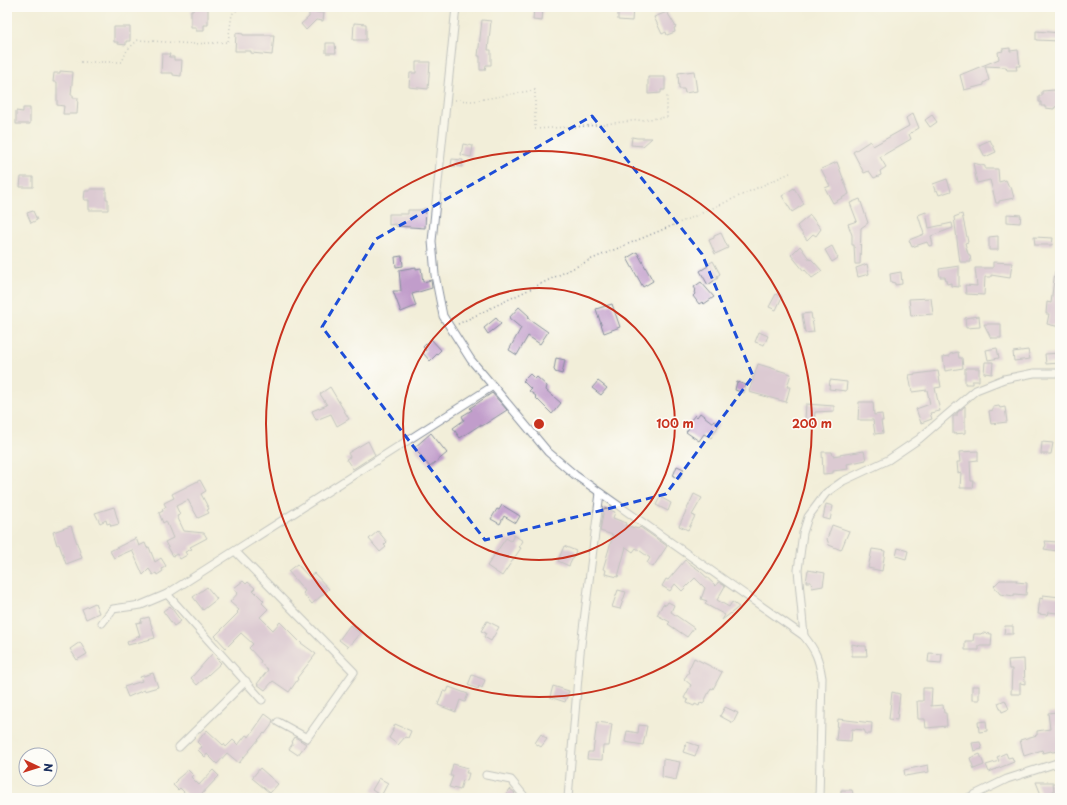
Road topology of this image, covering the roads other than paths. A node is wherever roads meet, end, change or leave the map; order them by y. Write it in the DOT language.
graph roads {
  1 [pos="456,8"];
  2 [pos="1060,373"];
  3 [pos="493,386"];
  4 [pos="600,493"];
  5 [pos="235,551"];
  6 [pos="167,594"];
  7 [pos="102,623"];
  8 [pos="804,636"];
  9 [pos="246,681"];
  10 [pos="262,700"];
  11 [pos="278,722"];
  12 [pos="179,747"];
  13 [pos="1060,762"];
  14 [pos="486,775"];
  15 [pos="524,798"];
  16 [pos="568,798"];
  17 [pos="820,798"];
  18 [pos="968,798"];
  1 -- 3 [label="street"];
  2 -- 8 [label="street"];
  3 -- 4 [label="street"];
  3 -- 5 [label="street"];
  4 -- 8 [label="street"];
  4 -- 16 [label="street"];
  5 -- 6 [label="street"];
  5 -- 11 [label="street"];
  6 -- 7 [label="street"];
  6 -- 9 [label="street"];
  8 -- 17 [label="street"];
  9 -- 10 [label="street"];
  9 -- 12 [label="street"];
  13 -- 18 [label="street"];
  14 -- 15 [label="street"];
}
